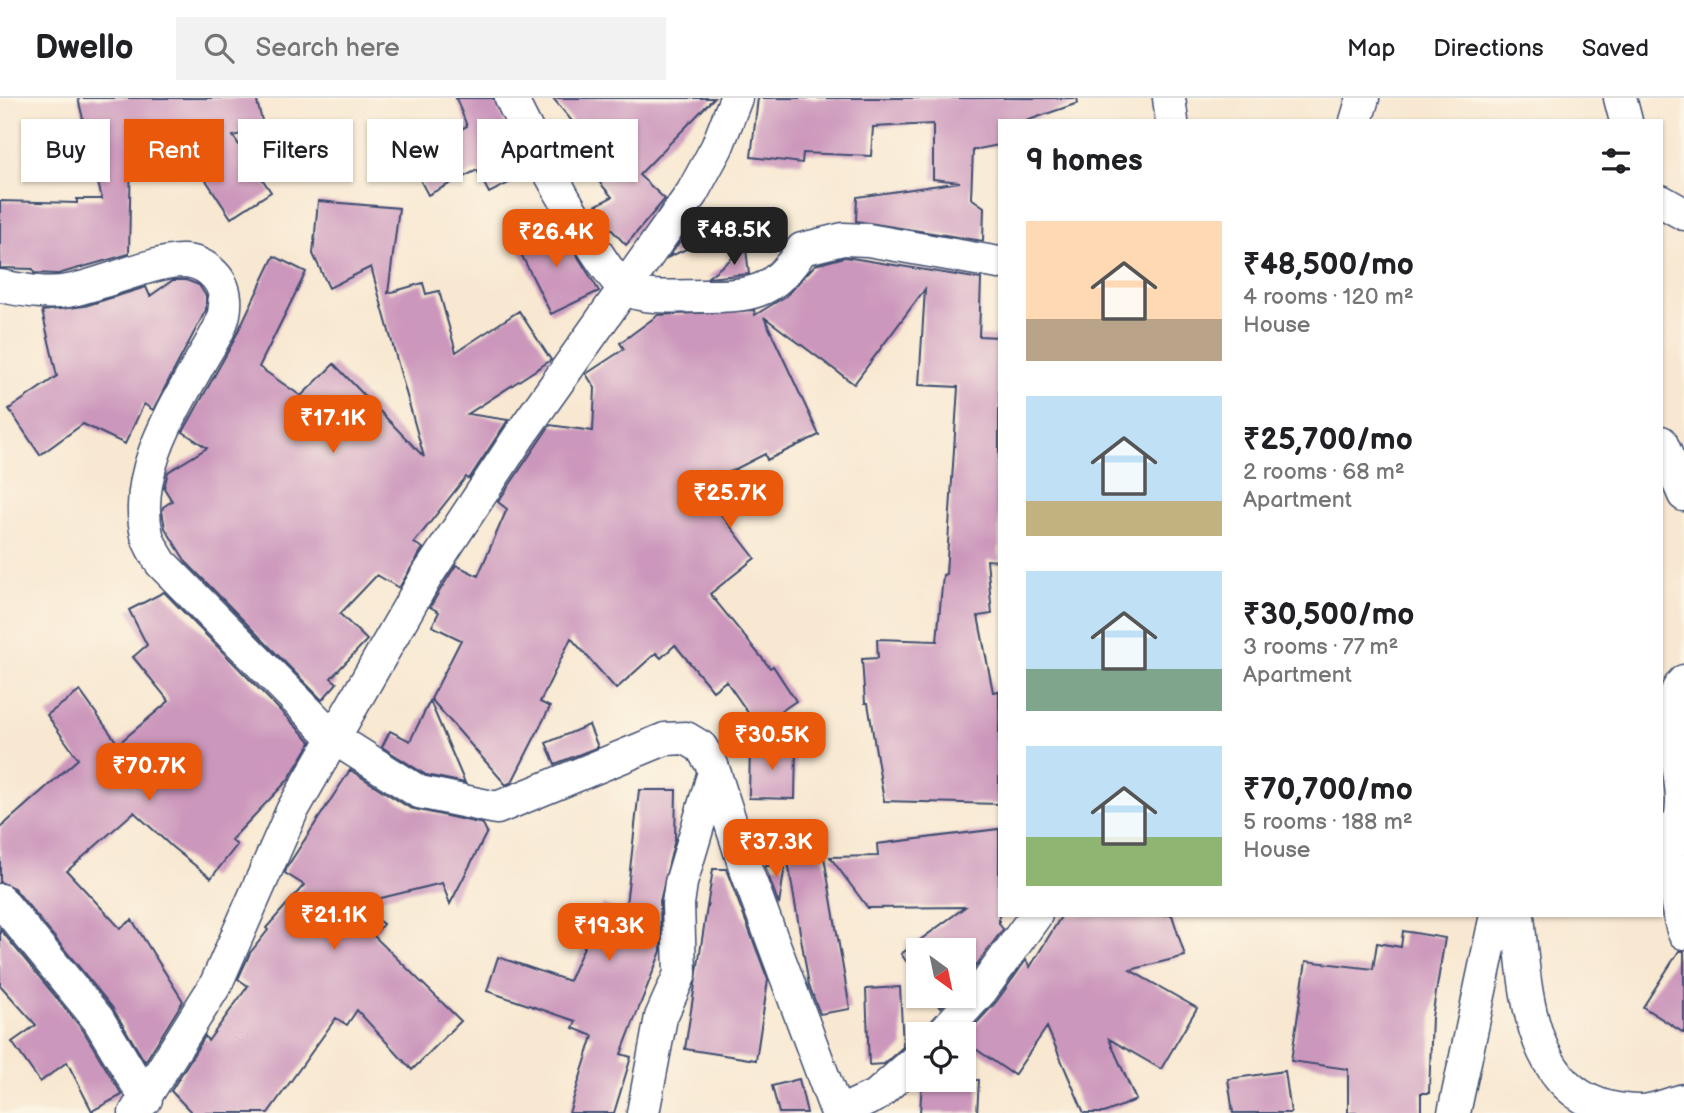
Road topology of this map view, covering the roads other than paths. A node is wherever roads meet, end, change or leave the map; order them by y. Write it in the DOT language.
graph roads {
  1 [pos="511,98"];
  2 [pos="736,98"];
  3 [pos="1168,98"];
  4 [pos="1363,98"];
  5 [pos="1620,98"];
  6 [pos="1172,119"];
  7 [pos="1357,119"];
  8 [pos="1625,119"];
  9 [pos="1663,202"];
  10 [pos="1684,214"];
  11 [pos="998,262"];
  12 [pos="0,286"];
  13 [pos="623,287"];
  14 [pos="1663,447"];
  15 [pos="1684,495"];
  16 [pos="1684,681"];
  17 [pos="334,738"];
  18 [pos="714,772"];
  19 [pos="1665,839"];
  20 [pos="0,900"];
  21 [pos="1035,917"];
  22 [pos="1496,917"];
  23 [pos="1518,917"];
  24 [pos="1684,933"];
  25 [pos="953,1022"];
  26 [pos="906,1069"];
  27 [pos="1684,1100"];
  28 [pos="140,1106"];
  29 [pos="643,1113"];
  30 [pos="837,1113"];
  31 [pos="1454,1113"];
  1 -- 13 [label="street"];
  2 -- 13 [label="street"];
  3 -- 6 [label="street"];
  4 -- 7 [label="street"];
  5 -- 8 [label="street"];
  9 -- 10 [label="street"];
  11 -- 13 [label="street"];
  12 -- 17 [label="street"];
  13 -- 17 [label="street"];
  14 -- 15 [label="street"];
  16 -- 19 [label="street"];
  17 -- 18 [label="street"];
  17 -- 28 [label="street"];
  18 -- 29 [label="street"];
  18 -- 30 [label="street"];
  19 -- 24 [label="street"];
  20 -- 28 [label="street"];
  21 -- 25 [label="street"];
  22 -- 31 [label="street"];
  23 -- 27 [label="street"];
  26 -- 30 [label="street"];
}
